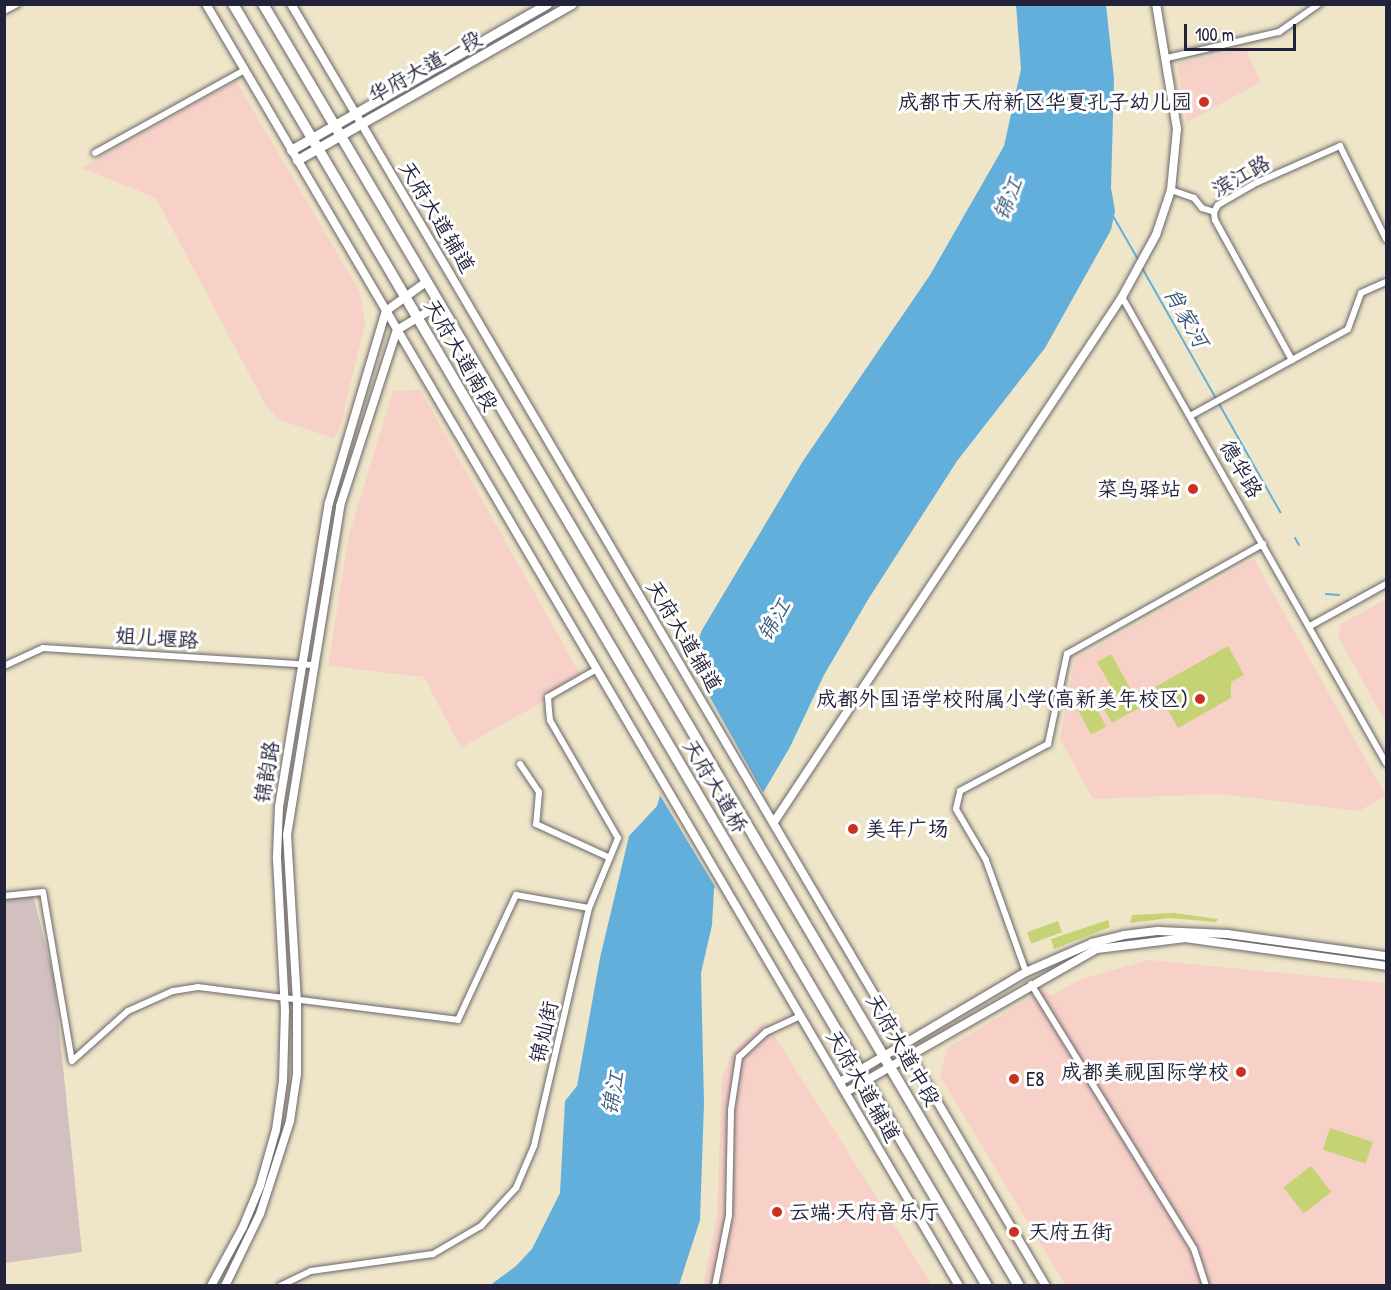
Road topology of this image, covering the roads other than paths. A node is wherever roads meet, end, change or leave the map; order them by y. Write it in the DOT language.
graph roads {
  1 [pos="16,4"];
  2 [pos="206,4"];
  3 [pos="233,4"];
  4 [pos="263,4"];
  5 [pos="291,4"];
  6 [pos="548,4"];
  7 [pos="572,4"];
  8 [pos="1156,4"];
  9 [pos="1318,4"];
  10 [pos="4,11"];
  11 [pos="1167,58"];
  12 [pos="245,70"];
  13 [pos="355,113"];
  14 [pos="361,124"];
  15 [pos="337,131"];
  16 [pos="311,138"];
  17 [pos="317,148"];
  18 [pos="291,150"];
  19 [pos="95,153"];
  20 [pos="297,160"];
  21 [pos="1171,190"];
  22 [pos="1214,212"];
  23 [pos="1386,239"];
  24 [pos="426,282"];
  25 [pos="1386,282"];
  26 [pos="404,296"];
  27 [pos="1122,297"];
  28 [pos="439,305"];
  29 [pos="386,311"];
  30 [pos="417,318"];
  31 [pos="397,330"];
  32 [pos="1292,360"];
  33 [pos="1190,416"];
  34 [pos="1263,544"];
  35 [pos="1386,584"];
  36 [pos="1310,626"];
  37 [pos="302,664"];
  38 [pos="312,665"];
  39 [pos="4,666"];
  40 [pos="597,669"];
  41 [pos="656,724"];
  42 [pos="1386,763"];
  43 [pos="520,764"];
  44 [pos="774,822"];
  45 [pos="754,835"];
  46 [pos="610,858"];
  47 [pos="4,896"];
  48 [pos="589,908"];
  49 [pos="1386,956"];
  50 [pos="1386,966"];
  51 [pos="1026,972"];
  52 [pos="1031,984"];
  53 [pos="285,999"];
  54 [pos="297,1002"];
  55 [pos="801,1016"];
  56 [pos="905,1044"];
  57 [pos="911,1055"];
  58 [pos="884,1056"];
  59 [pos="890,1067"];
  60 [pos="860,1070"];
  61 [pos="867,1080"];
  62 [pos="840,1082"];
  63 [pos="846,1092"];
  64 [pos="211,1286"];
  65 [pos="225,1286"];
  66 [pos="280,1286"];
  67 [pos="715,1286"];
  68 [pos="959,1286"];
  69 [pos="987,1286"];
  70 [pos="1019,1286"];
  71 [pos="1046,1286"];
  72 [pos="1206,1286"];
  1 -- 10 [label="street"];
  2 -- 12 [label="street, 天府大道辅道"];
  3 -- 16 [label="main road, 天府大道南段"];
  4 -- 15 [label="main road, 天府大道南段"];
  5 -- 13 [label="street, 天府大道辅道"];
  6 -- 13 [label="main road"];
  7 -- 14 [label="main road, 华府大道一段"];
  8 -- 11 [label="street"];
  9 -- 11 [label="street"];
  11 -- 21 [label="street"];
  12 -- 18 [label="street, 天府大道辅道"];
  12 -- 19 [label="street"];
  13 -- 14 [label="street, 天府大道辅道"];
  13 -- 15 [label="main road"];
  14 -- 15 [label="main road, 华府大道一段"];
  14 -- 44 [label="street, 天府大道辅道"];
  15 -- 16 [label="main road"];
  15 -- 17 [label="main road, 华府大道一段"];
  15 -- 24 [label="main road, 天府大道南段"];
  16 -- 17 [label="main road, 天府大道南段"];
  16 -- 18 [label="main road"];
  17 -- 20 [label="main road, 华府大道一段"];
  17 -- 26 [label="main road, 天府大道南段"];
  18 -- 20 [label="street, 天府大道辅道"];
  20 -- 29 [label="street, 天府大道辅道"];
  21 -- 22 [label="street, 滨江路"];
  21 -- 27 [label="street"];
  22 -- 23 [label="street, 滨江路"];
  22 -- 32 [label="street"];
  24 -- 26 [label="street"];
  24 -- 28 [label="main road, 天府大道南段"];
  25 -- 32 [label="street"];
  26 -- 29 [label="street"];
  26 -- 30 [label="main road, 天府大道南段"];
  27 -- 33 [label="street, 德华路"];
  27 -- 44 [label="street"];
  28 -- 30 [label="street"];
  28 -- 45 [label="main road, 天府大道南段"];
  29 -- 31 [label="street, 天府大道辅道"];
  29 -- 37 [label="street, 锦韵路"];
  30 -- 31 [label="street"];
  30 -- 41 [label="main road, 天府大道南段"];
  31 -- 38 [label="street, 锦韵路"];
  31 -- 40 [label="street, 天府大道辅道"];
  32 -- 33 [label="street"];
  33 -- 34 [label="street, 德华路"];
  34 -- 36 [label="street, 德华路"];
  34 -- 51 [label="street"];
  35 -- 36 [label="street"];
  36 -- 42 [label="street, 德华路"];
  37 -- 38 [label="street, 姐儿堰路"];
  37 -- 39 [label="street, 姐儿堰路"];
  37 -- 53 [label="street, 锦韵路"];
  38 -- 54 [label="street, 锦韵路"];
  40 -- 46 [label="street, 锦灿街"];
  40 -- 55 [label="street, 天府大道辅道"];
  41 -- 60 [label="main road, 天府大道桥"];
  43 -- 46 [label="street"];
  44 -- 56 [label="street, 天府大道辅道"];
  45 -- 58 [label="main road, 天府大道中段"];
  46 -- 48 [label="street, 锦灿街"];
  47 -- 53 [label="street"];
  48 -- 54 [label="street"];
  48 -- 66 [label="street, 锦灿街"];
  49 -- 51 [label="street"];
  50 -- 52 [label="street"];
  51 -- 56 [label="street"];
  52 -- 57 [label="street"];
  52 -- 72 [label="street"];
  53 -- 54 [label="street"];
  53 -- 64 [label="street, 锦韵路"];
  54 -- 65 [label="street, 锦韵路"];
  55 -- 62 [label="street, 天府大道辅道"];
  55 -- 67 [label="street"];
  56 -- 57 [label="street, 天府大道辅道"];
  56 -- 58 [label="street"];
  57 -- 59 [label="street"];
  57 -- 71 [label="street, 天府大道辅道"];
  58 -- 59 [label="main road, 天府大道中段"];
  58 -- 60 [label="street"];
  59 -- 61 [label="street"];
  59 -- 70 [label="main road, 天府大道中段"];
  60 -- 61 [label="main road"];
  60 -- 62 [label="street"];
  61 -- 63 [label="street"];
  61 -- 69 [label="main road"];
  62 -- 63 [label="street, 天府大道辅道"];
  63 -- 68 [label="street, 天府大道辅道"];
}
